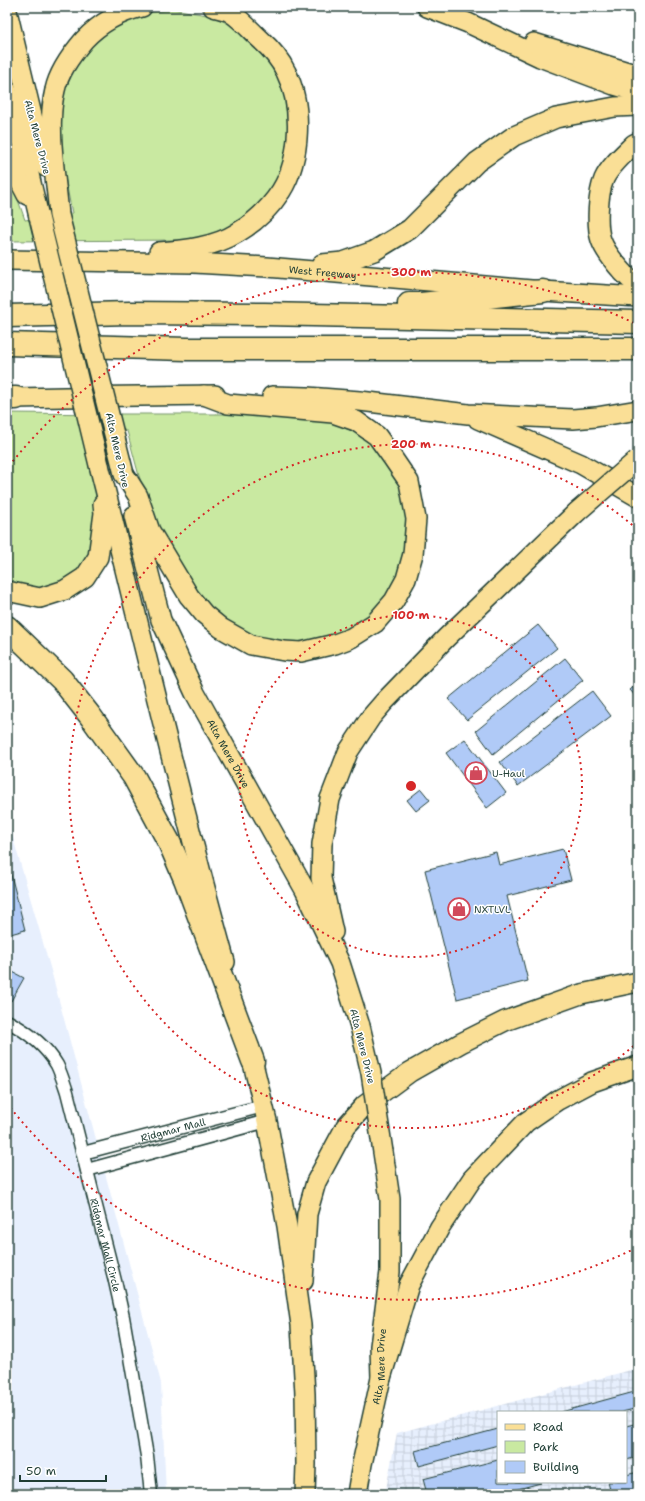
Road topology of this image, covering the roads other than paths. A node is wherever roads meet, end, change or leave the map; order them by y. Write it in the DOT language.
graph roads {
  1 [pos="142,7"];
  2 [pos="213,7"];
  3 [pos="427,7"];
  4 [pos="7,10"];
  5 [pos="468,23"];
  6 [pos="638,75"];
  7 [pos="7,91"];
  8 [pos="638,92"];
  9 [pos="638,106"];
  10 [pos="638,142"];
  11 [pos="7,157"];
  12 [pos="59,215"];
  13 [pos="39,217"];
  14 [pos="7,260"];
  15 [pos="108,262"];
  16 [pos="268,267"];
  17 [pos="638,285"];
  18 [pos="543,291"];
  19 [pos="638,297"];
  20 [pos="265,314"];
  21 [pos="7,316"];
  22 [pos="638,322"];
  23 [pos="7,344"];
  24 [pos="638,349"];
  25 [pos="204,395"];
  26 [pos="10,399"];
  27 [pos="638,410"];
  28 [pos="468,414"];
  29 [pos="637,459"];
  30 [pos="99,465"];
  31 [pos="124,474"];
  32 [pos="638,497"];
  33 [pos="7,591"];
  34 [pos="7,627"];
  35 [pos="340,963"];
  36 [pos="638,982"];
  37 [pos="7,1021"];
  38 [pos="253,1062"];
  39 [pos="638,1066"];
  40 [pos="265,1114"];
  41 [pos="83,1153"];
  42 [pos="87,1170"];
  43 [pos="301,1325"];
  44 [pos="381,1378"];
  45 [pos="151,1494"];
  46 [pos="305,1494"];
  47 [pos="357,1494"];
  1 -- 12 [label="main road"];
  2 -- 15 [label="main road"];
  3 -- 5 [label="main road"];
  4 -- 12 [label="main road, Alta Mere Drive"];
  5 -- 6 [label="main road"];
  5 -- 8 [label="main road"];
  7 -- 13 [label="main road, Alta Mere Drive"];
  9 -- 16 [label="main road"];
  10 -- 17 [label="main road"];
  11 -- 13 [label="main road"];
  12 -- 31 [label="main road, Alta Mere Drive, bridge"];
  13 -- 30 [label="main road, Alta Mere Drive, bridge"];
  14 -- 15 [label="main road, West Freeway"];
  15 -- 16 [label="main road, West Freeway"];
  16 -- 18 [label="main road, West Freeway"];
  18 -- 19 [label="main road, West Freeway"];
  18 -- 20 [label="highway"];
  20 -- 21 [label="highway"];
  20 -- 22 [label="highway"];
  23 -- 24 [label="highway"];
  25 -- 26 [label="main road"];
  25 -- 28 [label="main road"];
  25 -- 31 [label="main road"];
  27 -- 28 [label="main road"];
  28 -- 32 [label="main road"];
  29 -- 35 [label="main road, bridge"];
  30 -- 33 [label="main road"];
  30 -- 38 [label="main road, Alta Mere Drive"];
  31 -- 35 [label="main road, Alta Mere Drive"];
  34 -- 38 [label="highway"];
  35 -- 44 [label="main road, Alta Mere Drive, bridge"];
  36 -- 43 [label="main road"];
  37 -- 41 [label="street, Ridgmar Mall Circle"];
  38 -- 40 [label="main road, Alta Mere Drive"];
  39 -- 44 [label="main road"];
  40 -- 41 [label="street, Ridgmar Mall"];
  40 -- 42 [label="street, Ridgmar Mall"];
  40 -- 43 [label="main road, Alta Mere Drive"];
  41 -- 42 [label="street, Ridgmar Mall Circle"];
  42 -- 45 [label="street, Ridgmar Mall Circle"];
  43 -- 46 [label="main road, Alta Mere Drive"];
  44 -- 47 [label="main road, Alta Mere Drive"];
}
